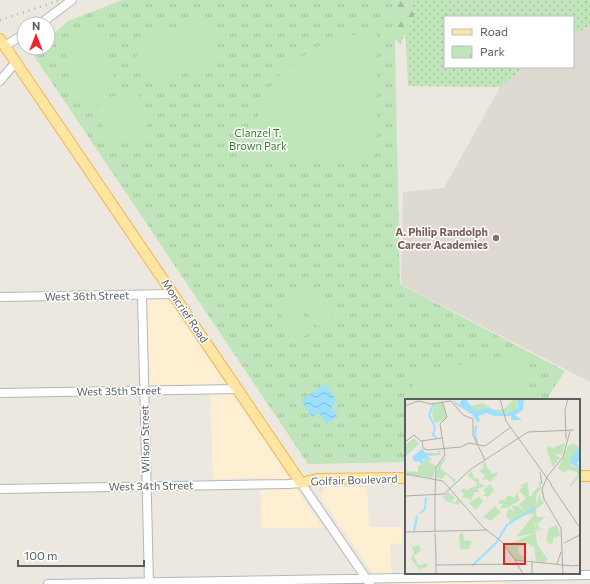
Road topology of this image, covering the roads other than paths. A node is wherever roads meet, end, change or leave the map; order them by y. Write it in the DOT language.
graph roads {
  1 [pos="72,0"];
  2 [pos="51,16"];
  3 [pos="16,37"];
  4 [pos="2,42"];
  5 [pos="16,62"];
  6 [pos="0,81"];
  7 [pos="173,294"];
  8 [pos="142,295"];
  9 [pos="0,297"];
  10 [pos="238,389"];
  11 [pos="144,390"];
  12 [pos="0,393"];
  13 [pos="405,478"];
  14 [pos="301,483"];
  15 [pos="146,486"];
  16 [pos="0,489"];
  17 [pos="576,574"];
  18 [pos="590,575"];
  19 [pos="368,581"];
  20 [pos="149,583"];
  21 [pos="48,584"];
  1 -- 2 [label="street"];
  3 -- 4 [label="street"];
  4 -- 5 [label="main road, Moncrief Road"];
  5 -- 6 [label="street"];
  5 -- 7 [label="main road, Moncrief Road"];
  7 -- 8 [label="street, West 36th Street"];
  7 -- 10 [label="main road, Moncrief Road"];
  8 -- 9 [label="street, West 36th Street"];
  8 -- 11 [label="street, Wilson Street"];
  10 -- 11 [label="street, West 35th Street"];
  10 -- 14 [label="main road, Moncrief Road"];
  11 -- 12 [label="street, West 35th Street"];
  11 -- 15 [label="street, Wilson Street"];
  13 -- 14 [label="main road, Golfair Boulevard"];
  14 -- 15 [label="street, West 34th Street"];
  14 -- 19 [label="street, Moncrief Road"];
  15 -- 16 [label="street, West 34th Street"];
  15 -- 20 [label="street, Wilson Street"];
  17 -- 18 [label="street"];
  17 -- 19 [label="street"];
  19 -- 20 [label="street"];
  20 -- 21 [label="street"];
}
